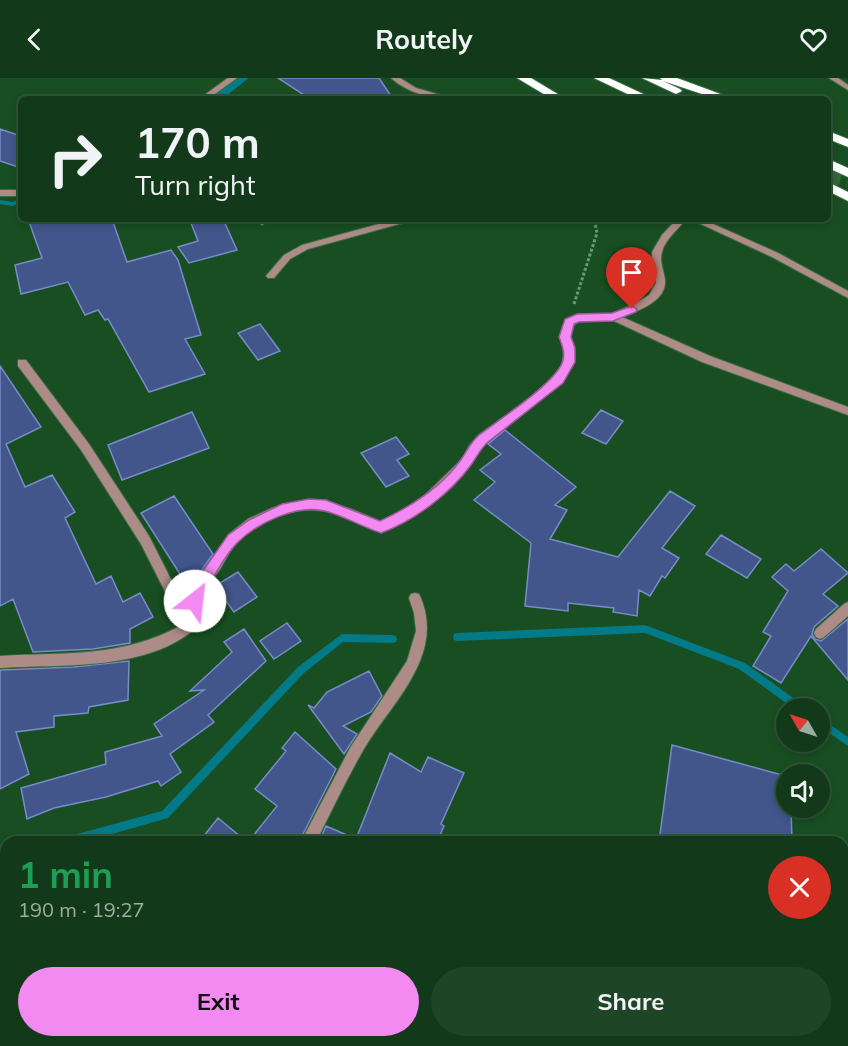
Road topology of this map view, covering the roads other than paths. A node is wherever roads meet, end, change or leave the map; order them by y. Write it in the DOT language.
graph roads {
  1 [pos="233,78"];
  2 [pos="394,78"];
  3 [pos="523,78"];
  4 [pos="600,78"];
  5 [pos="648,78"];
  6 [pos="666,78"];
  7 [pos="833,78"];
  8 [pos="848,88"];
  9 [pos="207,96"];
  10 [pos="438,96"];
  11 [pos="555,96"];
  12 [pos="641,96"];
  13 [pos="687,96"];
  14 [pos="719,96"];
  15 [pos="831,136"];
  16 [pos="848,143"];
  17 [pos="831,164"];
  18 [pos="848,173"];
  19 [pos="831,188"];
  20 [pos="0,193"];
  21 [pos="18,193"];
  22 [pos="848,197"];
  23 [pos="396,222"];
  24 [pos="680,222"];
  25 [pos="701,222"];
  26 [pos="271,276"];
  27 [pos="848,295"];
  28 [pos="613,317"];
  29 [pos="22,363"];
  30 [pos="848,411"];
  31 [pos="415,598"];
  32 [pos="848,608"];
  33 [pos="189,627"];
  34 [pos="820,633"];
  35 [pos="0,662"];
  36 [pos="311,836"];
  1 -- 9 [label="street"];
  2 -- 10 [label="street"];
  3 -- 11 [label="highway"];
  4 -- 12 [label="highway"];
  5 -- 13 [label="highway"];
  6 -- 14 [label="highway"];
  7 -- 8 [label="street"];
  15 -- 16 [label="highway"];
  17 -- 18 [label="highway"];
  19 -- 22 [label="highway"];
  20 -- 21 [label="street"];
  23 -- 26 [label="street"];
  24 -- 28 [label="street"];
  25 -- 27 [label="street"];
  28 -- 30 [label="street"];
  28 -- 33 [label="street"];
  29 -- 33 [label="street"];
  31 -- 36 [label="street"];
  32 -- 34 [label="street"];
  33 -- 35 [label="street"];
}
